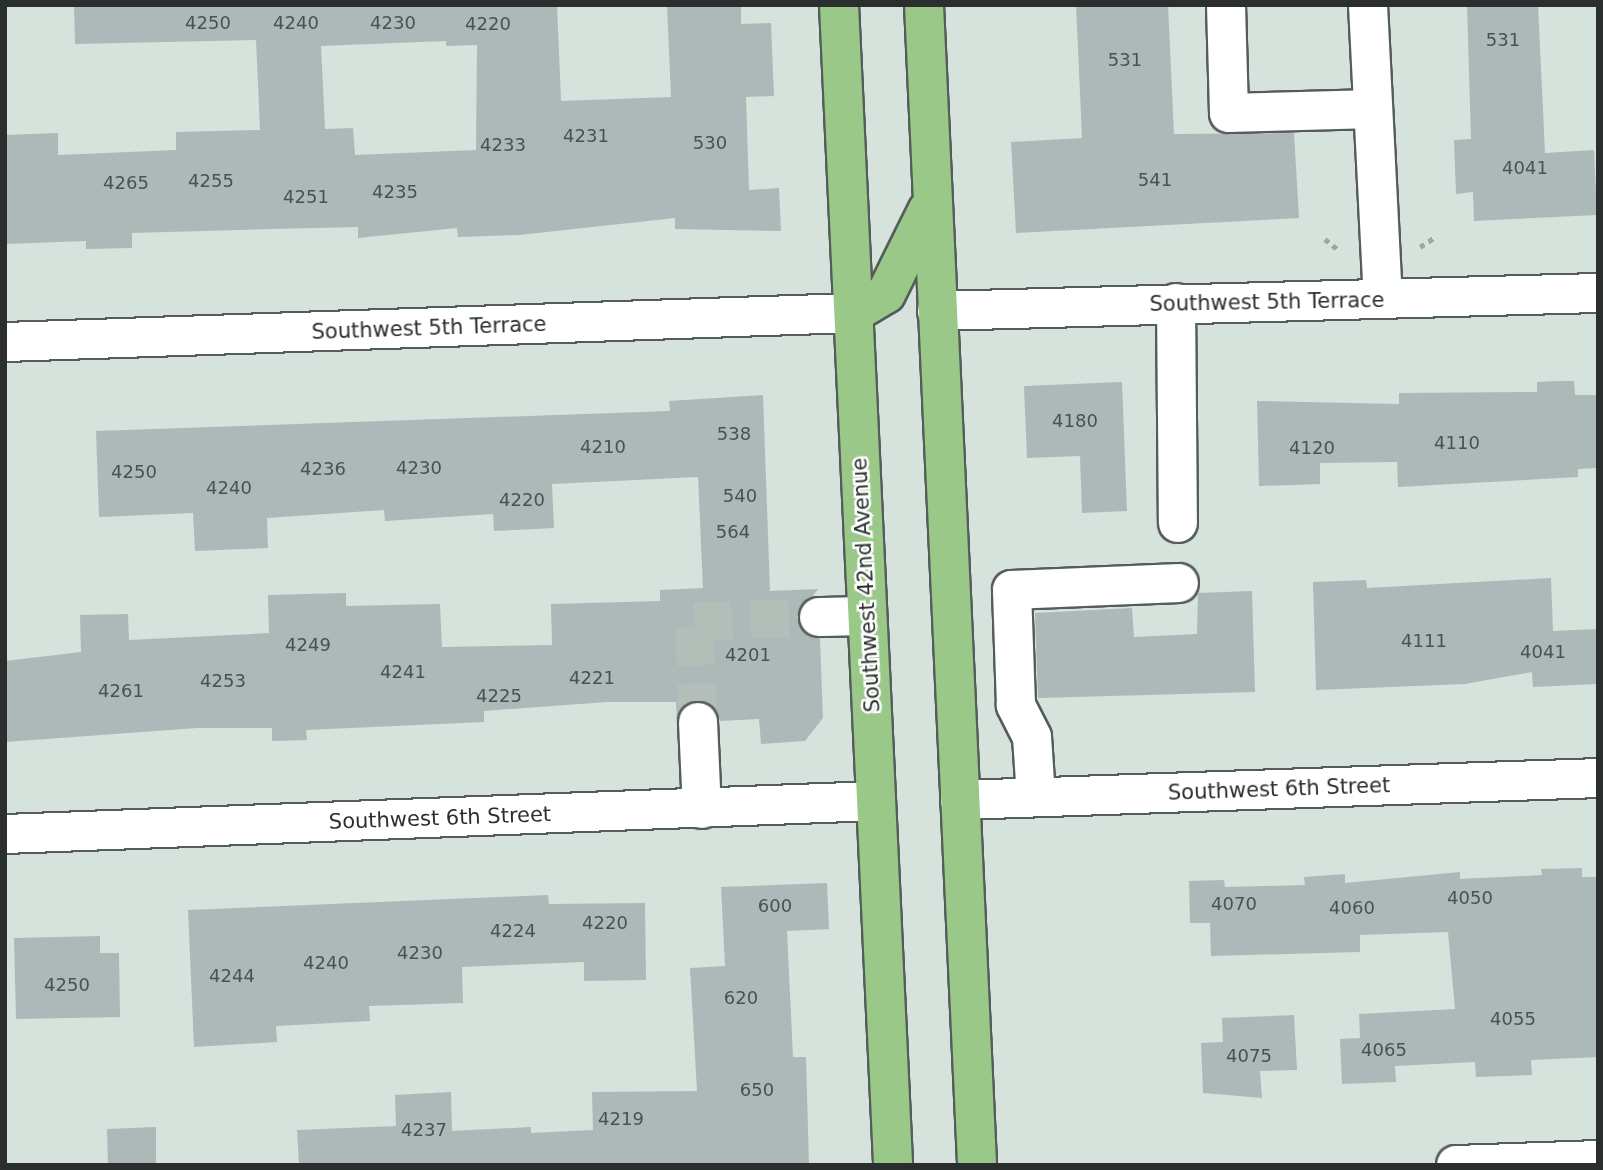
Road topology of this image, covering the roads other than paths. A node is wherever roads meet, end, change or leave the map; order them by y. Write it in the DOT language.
graph roads {
  1 [pos="839,5"];
  2 [pos="924,5"];
  3 [pos="1226,5"];
  4 [pos="1368,5"];
  5 [pos="1373,109"];
  6 [pos="932,198"];
  7 [pos="1598,293"];
  8 [pos="1382,299"];
  9 [pos="1176,303"];
  10 [pos="937,311"];
  11 [pos="854,313"];
  12 [pos="5,342"];
  13 [pos="1178,523"];
  14 [pos="1179,583"];
  15 [pos="867,616"];
  16 [pos="820,617"];
  17 [pos="698,722"];
  18 [pos="1598,778"];
  19 [pos="1035,797"];
  20 [pos="960,800"];
  21 [pos="875,801"];
  22 [pos="702,809"];
  23 [pos="5,834"];
  24 [pos="1598,1160"];
  25 [pos="893,1165"];
  26 [pos="977,1165"];
  27 [pos="1456,1165"];
  1 -- 11 [label="main road, Southwest 42nd Avenue"];
  2 -- 6 [label="main road"];
  3 -- 5 [label="street"];
  4 -- 5 [label="street"];
  5 -- 8 [label="street"];
  6 -- 10 [label="main road"];
  6 -- 11 [label="main road"];
  7 -- 8 [label="street, Southwest 5th Terrace"];
  8 -- 9 [label="street, Southwest 5th Terrace"];
  9 -- 10 [label="street, Southwest 5th Terrace"];
  9 -- 13 [label="street"];
  10 -- 20 [label="main road"];
  11 -- 12 [label="street, Southwest 5th Terrace"];
  11 -- 15 [label="main road, Southwest 42nd Avenue"];
  14 -- 19 [label="street"];
  15 -- 16 [label="street"];
  15 -- 21 [label="main road, Southwest 42nd Avenue"];
  17 -- 22 [label="street"];
  18 -- 19 [label="street, Southwest 6th Street"];
  19 -- 20 [label="street, Southwest 6th Street"];
  20 -- 26 [label="main road"];
  21 -- 22 [label="street, Southwest 6th Street"];
  21 -- 25 [label="main road, Southwest 42nd Avenue"];
  22 -- 23 [label="street, Southwest 6th Street"];
  24 -- 27 [label="street"];
}
